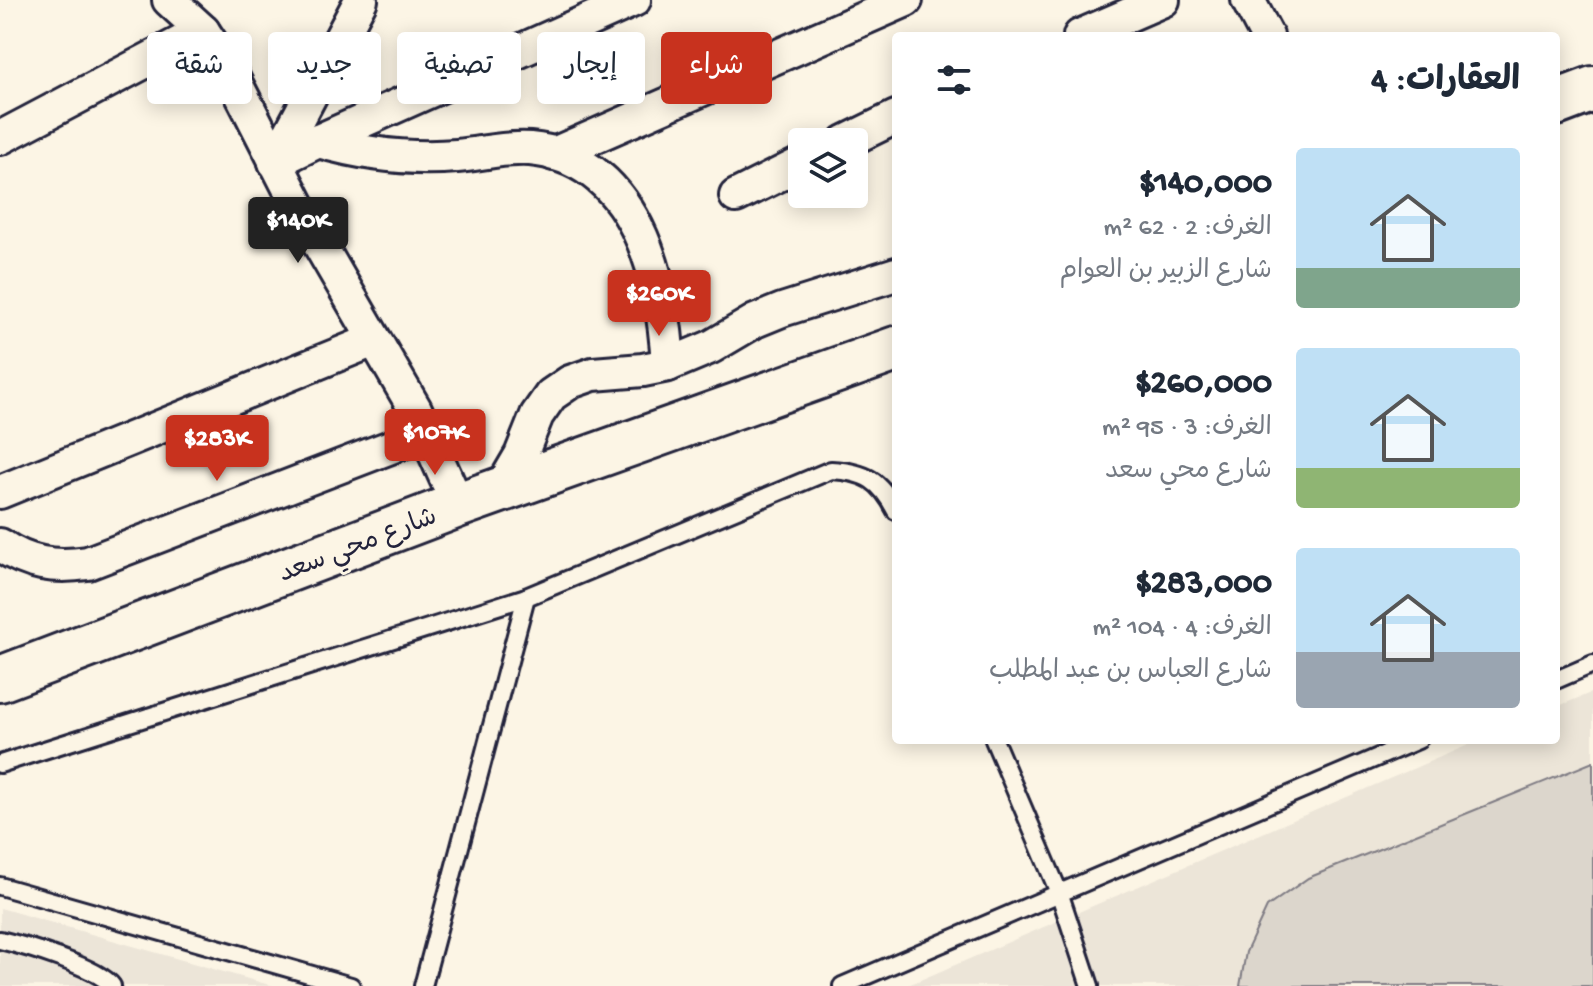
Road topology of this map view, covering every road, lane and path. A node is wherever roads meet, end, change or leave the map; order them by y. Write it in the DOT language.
graph roads {
  1 [pos="169,0"];
  2 [pos="361,0"];
  3 [pos="634,0"];
  4 [pos="906,0"];
  5 [pos="1163,0"];
  6 [pos="1248,0"];
  7 [pos="203,31"];
  8 [pos="1089,32"];
  9 [pos="1265,32"];
  10 [pos="1593,89"];
  11 [pos="1560,101"];
  12 [pos="892,119"];
  13 [pos="868,131"];
  14 [pos="0,138"];
  15 [pos="318,141"];
  16 [pos="554,154"];
  17 [pos="275,162"];
  18 [pos="788,170"];
  19 [pos="736,196"];
  20 [pos="892,275"];
  21 [pos="374,340"];
  22 [pos="892,350"];
  23 [pos="668,365"];
  24 [pos="427,433"];
  25 [pos="501,489"];
  26 [pos="0,492"];
  27 [pos="892,504"];
  28 [pos="458,505"];
  29 [pos="0,545"];
  30 [pos="526,597"];
  31 [pos="1593,664"];
  32 [pos="1560,678"];
  33 [pos="0,679"];
  34 [pos="996,744"];
  35 [pos="1409,744"];
  36 [pos="0,764"];
  37 [pos="0,886"];
  38 [pos="1060,895"];
  39 [pos="0,940"];
  40 [pos="112,986"];
  41 [pos="351,986"];
  42 [pos="423,986"];
  43 [pos="842,986"];
  44 [pos="1090,986"];
  1 -- 7 [label="street"];
  2 -- 17 [label="street"];
  3 -- 15 [label="street"];
  4 -- 16 [label="street"];
  5 -- 8 [label="street"];
  6 -- 9 [label="street"];
  7 -- 14 [label="street"];
  7 -- 17 [label="street"];
  10 -- 11 [label="street"];
  12 -- 13 [label="street"];
  15 -- 16 [label="street"];
  15 -- 17 [label="street"];
  16 -- 23 [label="street"];
  17 -- 21 [label="street"];
  18 -- 19 [label="street"];
  20 -- 23 [label="street"];
  21 -- 24 [label="street"];
  21 -- 26 [label="street"];
  22 -- 25 [label="street, شارع محي سعد"];
  23 -- 25 [label="street"];
  24 -- 28 [label="street"];
  24 -- 29 [label="street"];
  25 -- 28 [label="street, شارع محي سعد"];
  27 -- 30 [label="lane"];
  28 -- 33 [label="street, شارع محي سعد"];
  30 -- 36 [label="lane"];
  30 -- 42 [label="lane"];
  31 -- 32 [label="lane"];
  34 -- 38 [label="lane"];
  35 -- 38 [label="lane"];
  37 -- 41 [label="lane"];
  38 -- 43 [label="lane"];
  38 -- 44 [label="lane"];
  39 -- 40 [label="lane"];
}
